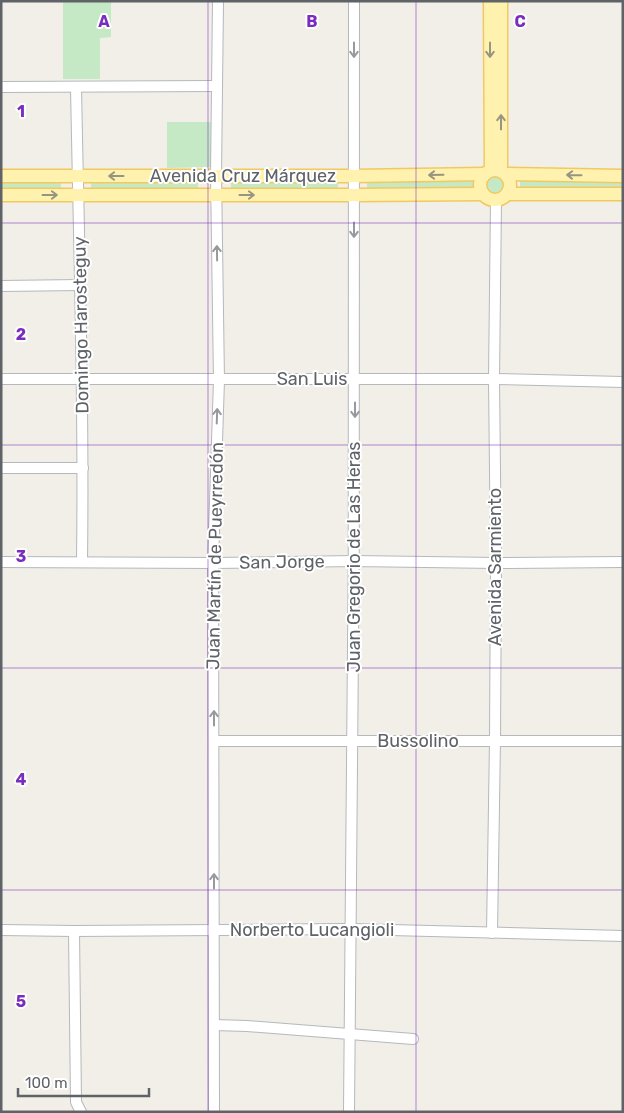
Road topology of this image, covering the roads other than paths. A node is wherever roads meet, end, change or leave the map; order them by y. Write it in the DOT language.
graph roads {
  1 [pos="218,1"];
  2 [pos="354,1"];
  3 [pos="490,1"];
  4 [pos="502,1"];
  5 [pos="217,86"];
  6 [pos="1,87"];
  7 [pos="76,87"];
  8 [pos="496,172"];
  9 [pos="1,176"];
  10 [pos="78,176"];
  11 [pos="216,176"];
  12 [pos="354,176"];
  13 [pos="623,176"];
  14 [pos="483,194"];
  15 [pos="508,194"];
  16 [pos="623,194"];
  17 [pos="1,195"];
  18 [pos="78,195"];
  19 [pos="217,195"];
  20 [pos="354,195"];
  21 [pos="496,201"];
  22 [pos="80,285"];
  23 [pos="1,286"];
  24 [pos="1,379"];
  25 [pos="355,379"];
  26 [pos="494,379"];
  27 [pos="82,380"];
  28 [pos="218,380"];
  29 [pos="623,382"];
  30 [pos="1,468"];
  31 [pos="83,468"];
  32 [pos="354,560"];
  33 [pos="1,562"];
  34 [pos="82,562"];
  35 [pos="623,562"];
  36 [pos="213,563"];
  37 [pos="496,563"];
  38 [pos="495,740"];
  39 [pos="214,741"];
  40 [pos="353,741"];
  41 [pos="623,741"];
  42 [pos="214,929"];
  43 [pos="352,929"];
  44 [pos="1,930"];
  45 [pos="74,931"];
  46 [pos="492,933"];
  47 [pos="623,936"];
  48 [pos="214,1025"];
  49 [pos="350,1035"];
  50 [pos="413,1039"];
  51 [pos="80,1111"];
  52 [pos="214,1112"];
  53 [pos="349,1112"];
  1 -- 5 [label="street, Juan Martín de Pueyrredón"];
  2 -- 12 [label="street, Juan Gregorio de Las Heras, one-way"];
  3 -- 8 [label="main road, one-way"];
  8 -- 4 [label="main road, one-way"];
  5 -- 7 [label="street"];
  5 -- 11 [label="street, Juan Martín de Pueyrredón"];
  6 -- 7 [label="street"];
  7 -- 10 [label="street, Domingo Harosteguy"];
  8 -- 12 [label="main road, Avenida Cruz Márquez, one-way"];
  13 -- 8 [label="main road, Avenida Cruz Márquez, one-way"];
  8 -- 14 [label="main road"];
  8 -- 15 [label="main road"];
  9 -- 10 [label="main road, Avenida Cruz Márquez"];
  11 -- 10 [label="main road, Avenida Cruz Márquez, one-way"];
  10 -- 18 [label="street, Domingo Harosteguy"];
  11 -- 12 [label="main road, Avenida Cruz Márquez"];
  11 -- 19 [label="street, Juan Martín de Pueyrredón"];
  12 -- 20 [label="street, Juan Gregorio de Las Heras"];
  14 -- 20 [label="main road, Avenida Cruz Márquez"];
  14 -- 21 [label="main road"];
  15 -- 16 [label="main road"];
  15 -- 21 [label="main road"];
  17 -- 18 [label="main road, Avenida Cruz Márquez, one-way"];
  18 -- 19 [label="main road, Avenida Cruz Márquez"];
  18 -- 22 [label="street, Domingo Harosteguy"];
  19 -- 20 [label="main road, Avenida Cruz Márquez, one-way"];
  28 -- 19 [label="street, Juan Martín de Pueyrredón, one-way"];
  20 -- 25 [label="street, Juan Gregorio de Las Heras, one-way"];
  21 -- 26 [label="street, Avenida Sarmiento"];
  22 -- 23 [label="street"];
  22 -- 27 [label="street, Domingo Harosteguy"];
  24 -- 27 [label="street, San Luis"];
  25 -- 26 [label="street, San Luis"];
  25 -- 28 [label="street, San Luis"];
  25 -- 32 [label="street, Juan Gregorio de Las Heras, one-way"];
  26 -- 29 [label="street, San Luis"];
  26 -- 37 [label="street, Avenida Sarmiento"];
  27 -- 28 [label="street, San Luis"];
  27 -- 31 [label="street, Domingo Harosteguy"];
  36 -- 28 [label="street, Juan Martín de Pueyrredón, one-way"];
  30 -- 31 [label="street"];
  31 -- 34 [label="street, Domingo Harosteguy"];
  32 -- 36 [label="street, San Jorge"];
  32 -- 37 [label="street, San Jorge"];
  32 -- 40 [label="street, Juan Gregorio de Las Heras"];
  33 -- 34 [label="street, San Jorge"];
  34 -- 36 [label="street, San Jorge"];
  35 -- 37 [label="street, San Jorge"];
  39 -- 36 [label="street, Juan Martín de Pueyrredón, one-way"];
  37 -- 38 [label="street, Avenida Sarmiento"];
  38 -- 40 [label="street, Bussolino"];
  38 -- 41 [label="street, Bussolino"];
  38 -- 46 [label="street, Avenida Sarmiento"];
  39 -- 40 [label="street, Bussolino"];
  42 -- 39 [label="street, Juan Martín de Pueyrredón, one-way"];
  40 -- 43 [label="street, Juan Gregorio de Las Heras"];
  42 -- 43 [label="street, Norberto Lucangioli"];
  42 -- 45 [label="street, Norberto Lucangioli"];
  42 -- 48 [label="street, Juan Martín de Pueyrredón"];
  43 -- 46 [label="street, Norberto Lucangioli"];
  43 -- 49 [label="street, Juan Gregorio de Las Heras"];
  44 -- 45 [label="street, Norberto Lucangioli"];
  45 -- 51 [label="street"];
  46 -- 47 [label="street, Norberto Lucangioli"];
  48 -- 49 [label="street"];
  48 -- 52 [label="street, Juan Martín de Pueyrredón"];
  49 -- 50 [label="street"];
  49 -- 53 [label="street, Juan Gregorio de Las Heras"];
}
